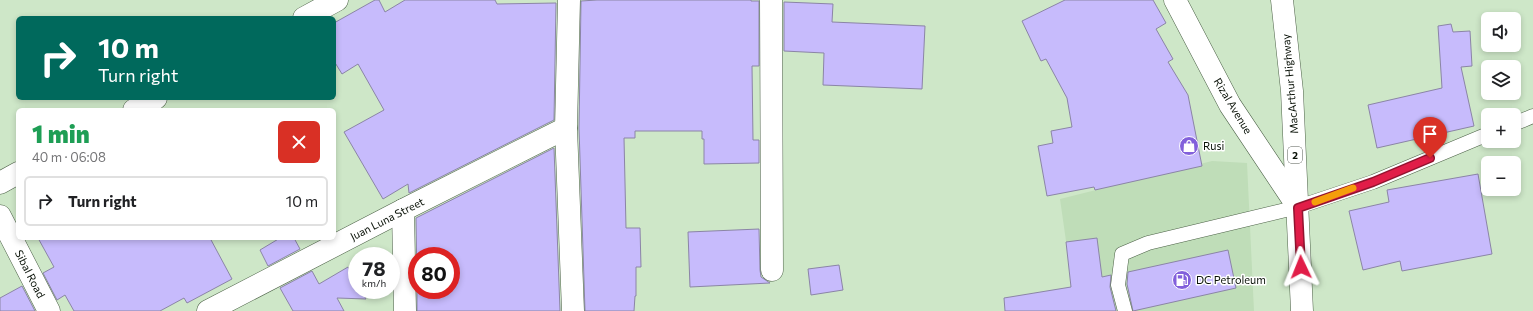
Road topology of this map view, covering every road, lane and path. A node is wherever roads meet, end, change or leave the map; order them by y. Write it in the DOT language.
graph roads {
  1 [pos="337,0"];
  2 [pos="569,0"];
  3 [pos="771,0"];
  4 [pos="1175,0"];
  5 [pos="1282,0"];
  6 [pos="308,16"];
  7 [pos="152,100"];
  8 [pos="138,108"];
  9 [pos="1533,116"];
  10 [pos="1521,121"];
  11 [pos="566,128"];
  12 [pos="1481,137"];
  13 [pos="16,174"];
  14 [pos="0,183"];
  15 [pos="1298,208"];
  16 [pos="403,210"];
  17 [pos="0,216"];
  18 [pos="772,270"];
  19 [pos="49,311"];
  20 [pos="208,311"];
  21 [pos="405,311"];
  22 [pos="573,311"];
  23 [pos="1125,311"];
  24 [pos="1302,311"];
  1 -- 6 [label="main road"];
  2 -- 11 [label="main road"];
  3 -- 18 [label="main road"];
  4 -- 15 [label="main road, Rizal Avenue"];
  5 -- 15 [label="main road, MacArthur Highway / 2"];
  7 -- 8 [label="main road"];
  9 -- 10 [label="lane"];
  11 -- 16 [label="main road, Juan Luna Street"];
  11 -- 22 [label="main road"];
  12 -- 15 [label="lane"];
  13 -- 14 [label="main road"];
  15 -- 23 [label="lane"];
  15 -- 24 [label="main road, MacArthur Highway / 2"];
  16 -- 20 [label="main road, Juan Luna Street"];
  16 -- 21 [label="main road"];
  17 -- 19 [label="main road, Sibal Road"];
}
